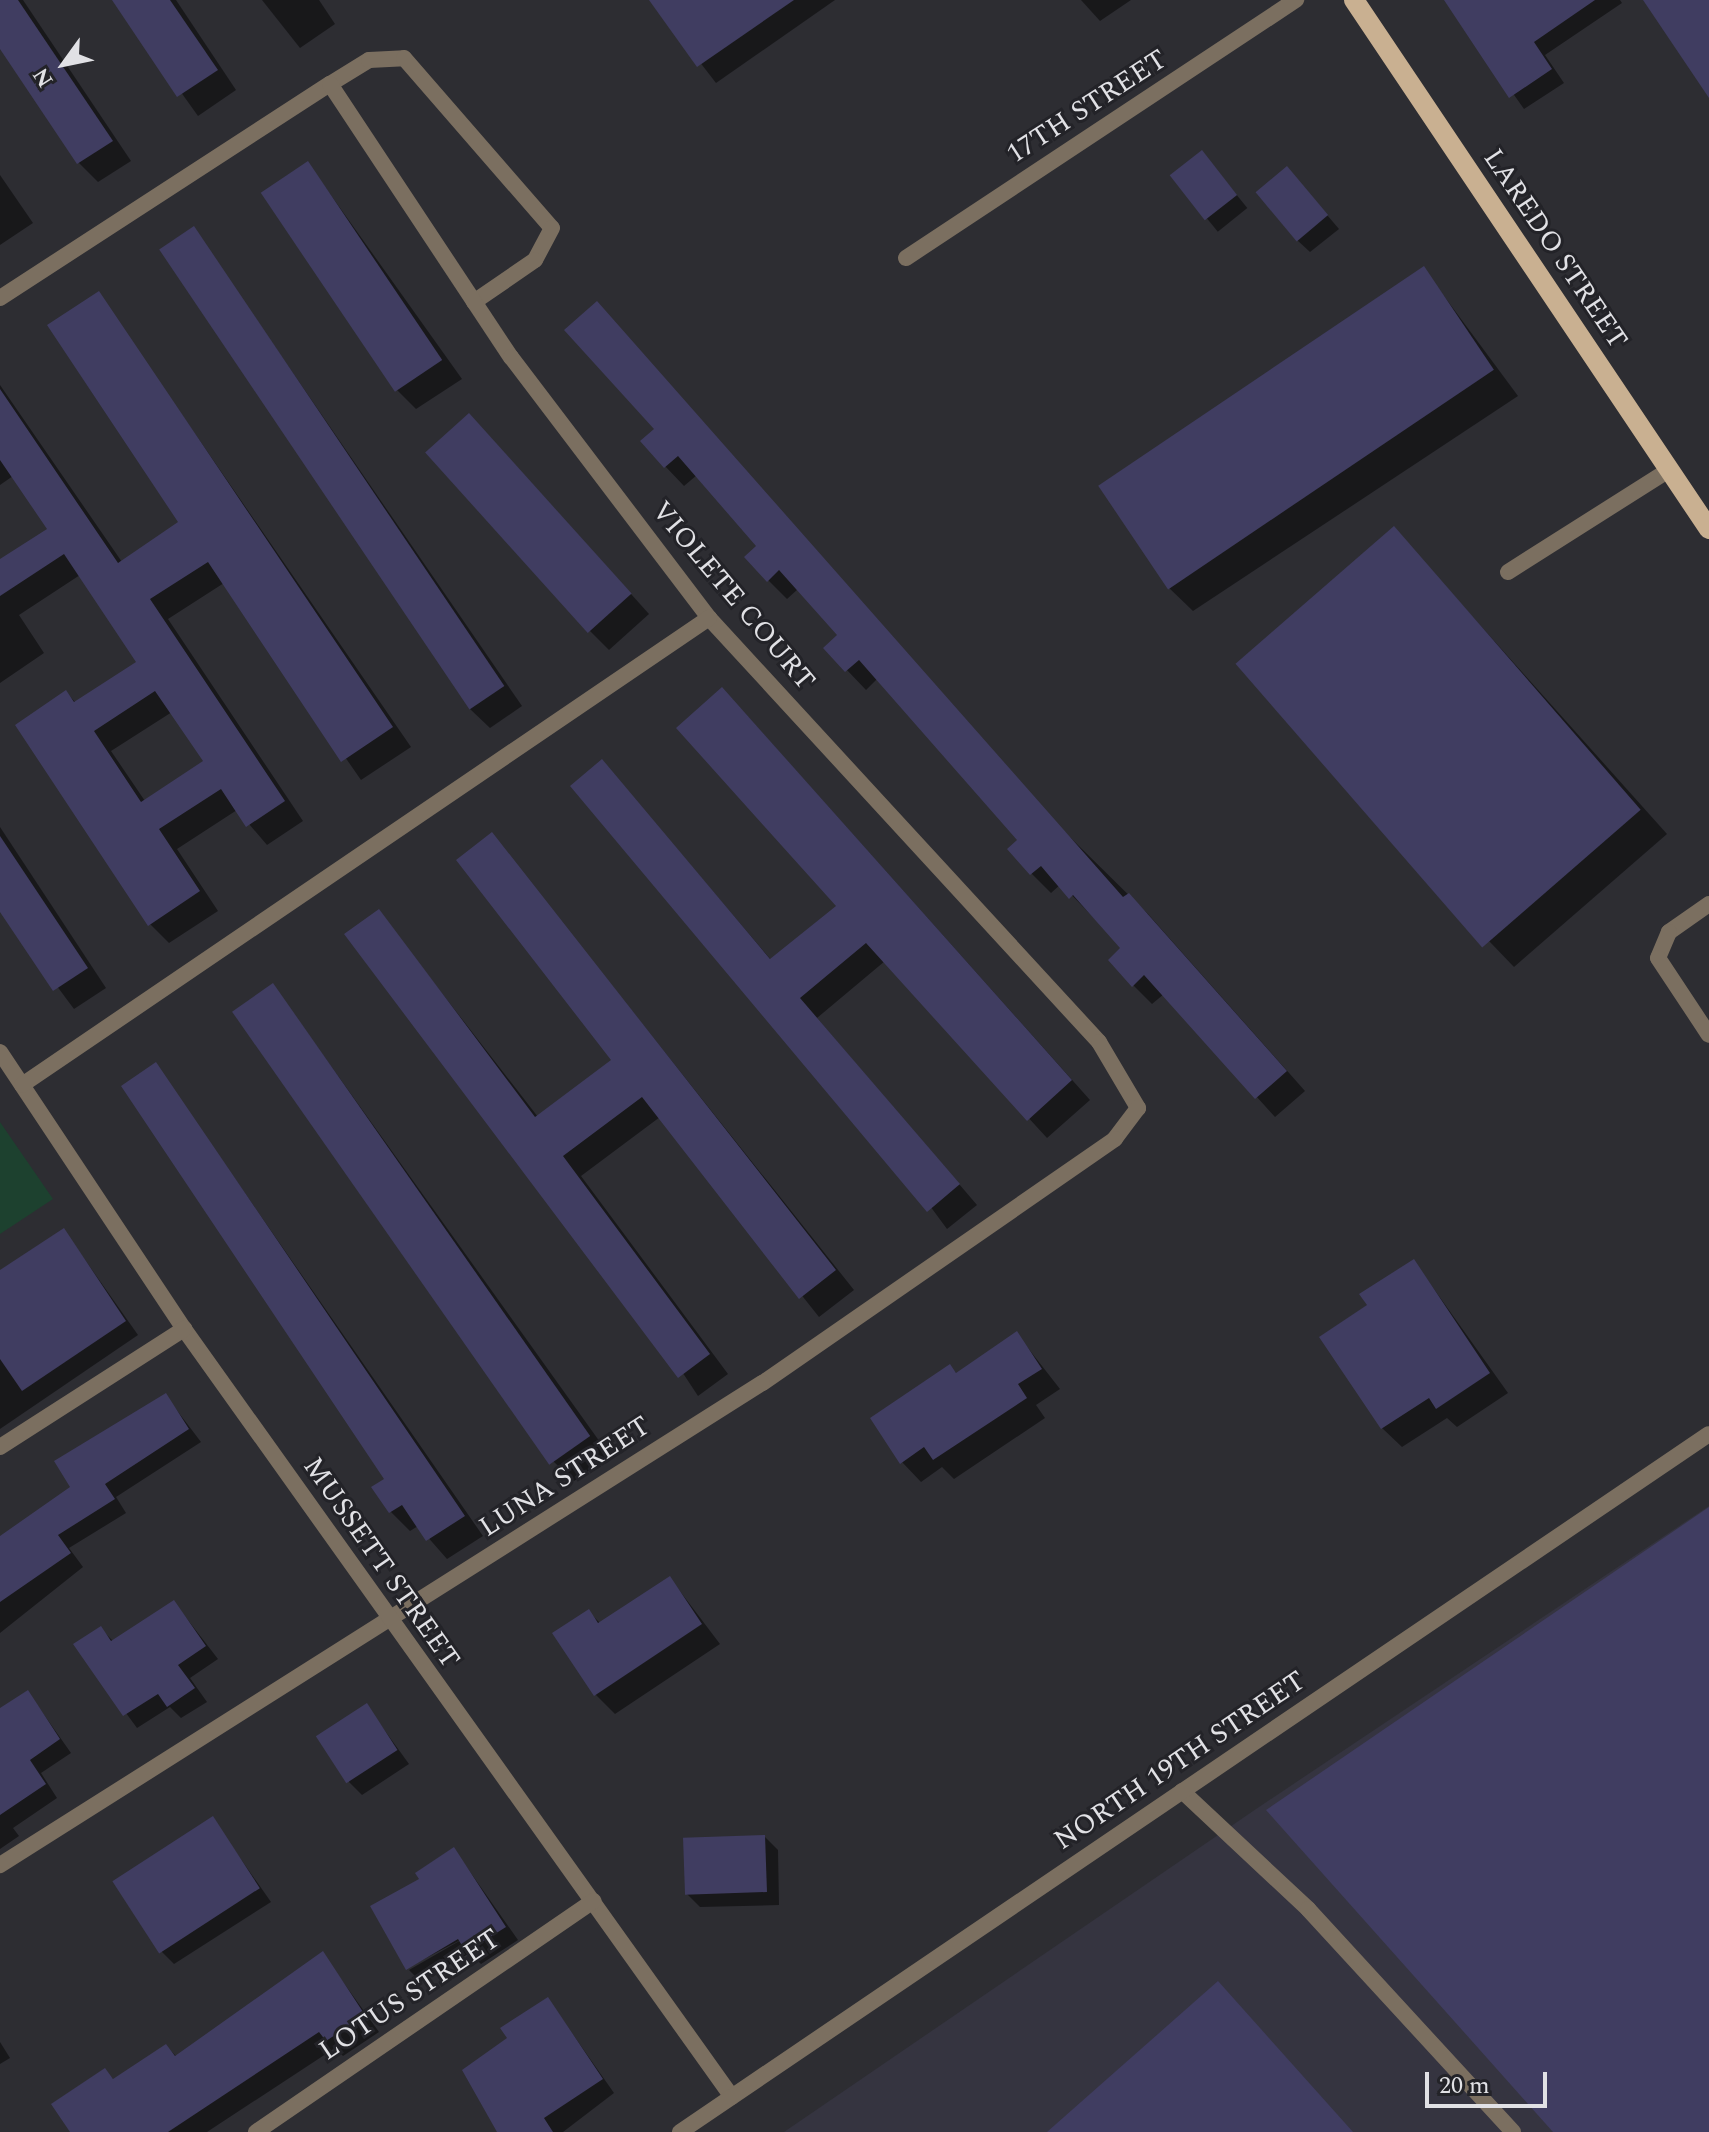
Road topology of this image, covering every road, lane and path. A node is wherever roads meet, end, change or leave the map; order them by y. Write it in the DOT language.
graph roads {
  1 [pos="1296,0"];
  2 [pos="1354,0"];
  3 [pos="330,84"];
  4 [pos="906,258"];
  5 [pos="0,298"];
  6 [pos="474,302"];
  7 [pos="1669,470"];
  8 [pos="1709,529"];
  9 [pos="1508,572"];
  10 [pos="709,618"];
  11 [pos="1709,904"];
  12 [pos="1709,1035"];
  13 [pos="0,1052"];
  14 [pos="22,1085"];
  15 [pos="1138,1108"];
  16 [pos="184,1329"];
  17 [pos="1709,1434"];
  18 [pos="0,1447"];
  19 [pos="389,1621"];
  20 [pos="1182,1791"];
  21 [pos="0,1865"];
  22 [pos="593,1901"];
  23 [pos="732,2097"];
  24 [pos="256,2132"];
  25 [pos="680,2132"];
  26 [pos="1513,2132"];
  1 -- 4 [label="street, 17TH STREET"];
  2 -- 7 [label="main road, LAREDO STREET"];
  3 -- 5 [label="street"];
  3 -- 6 [label="street, VIOLETE COURT"];
  3 -- 6 [label="street"];
  6 -- 10 [label="street, VIOLETE COURT"];
  7 -- 8 [label="main road, LAREDO STREET"];
  7 -- 9 [label="street"];
  10 -- 14 [label="street"];
  10 -- 15 [label="street, VIOLETE COURT"];
  11 -- 12 [label="street"];
  13 -- 14 [label="street, MUSSETT STREET"];
  14 -- 16 [label="street, MUSSETT STREET"];
  15 -- 19 [label="street, LUNA STREET"];
  16 -- 18 [label="street"];
  16 -- 19 [label="street, MUSSETT STREET"];
  17 -- 20 [label="street, NORTH 19TH STREET"];
  19 -- 21 [label="street, LUNA STREET"];
  19 -- 22 [label="street, MUSSETT STREET"];
  20 -- 23 [label="street, NORTH 19TH STREET"];
  20 -- 26 [label="street"];
  22 -- 23 [label="street, MUSSETT STREET"];
  22 -- 24 [label="street, LOTUS STREET"];
  23 -- 25 [label="street, NORTH 19TH STREET"];
}
